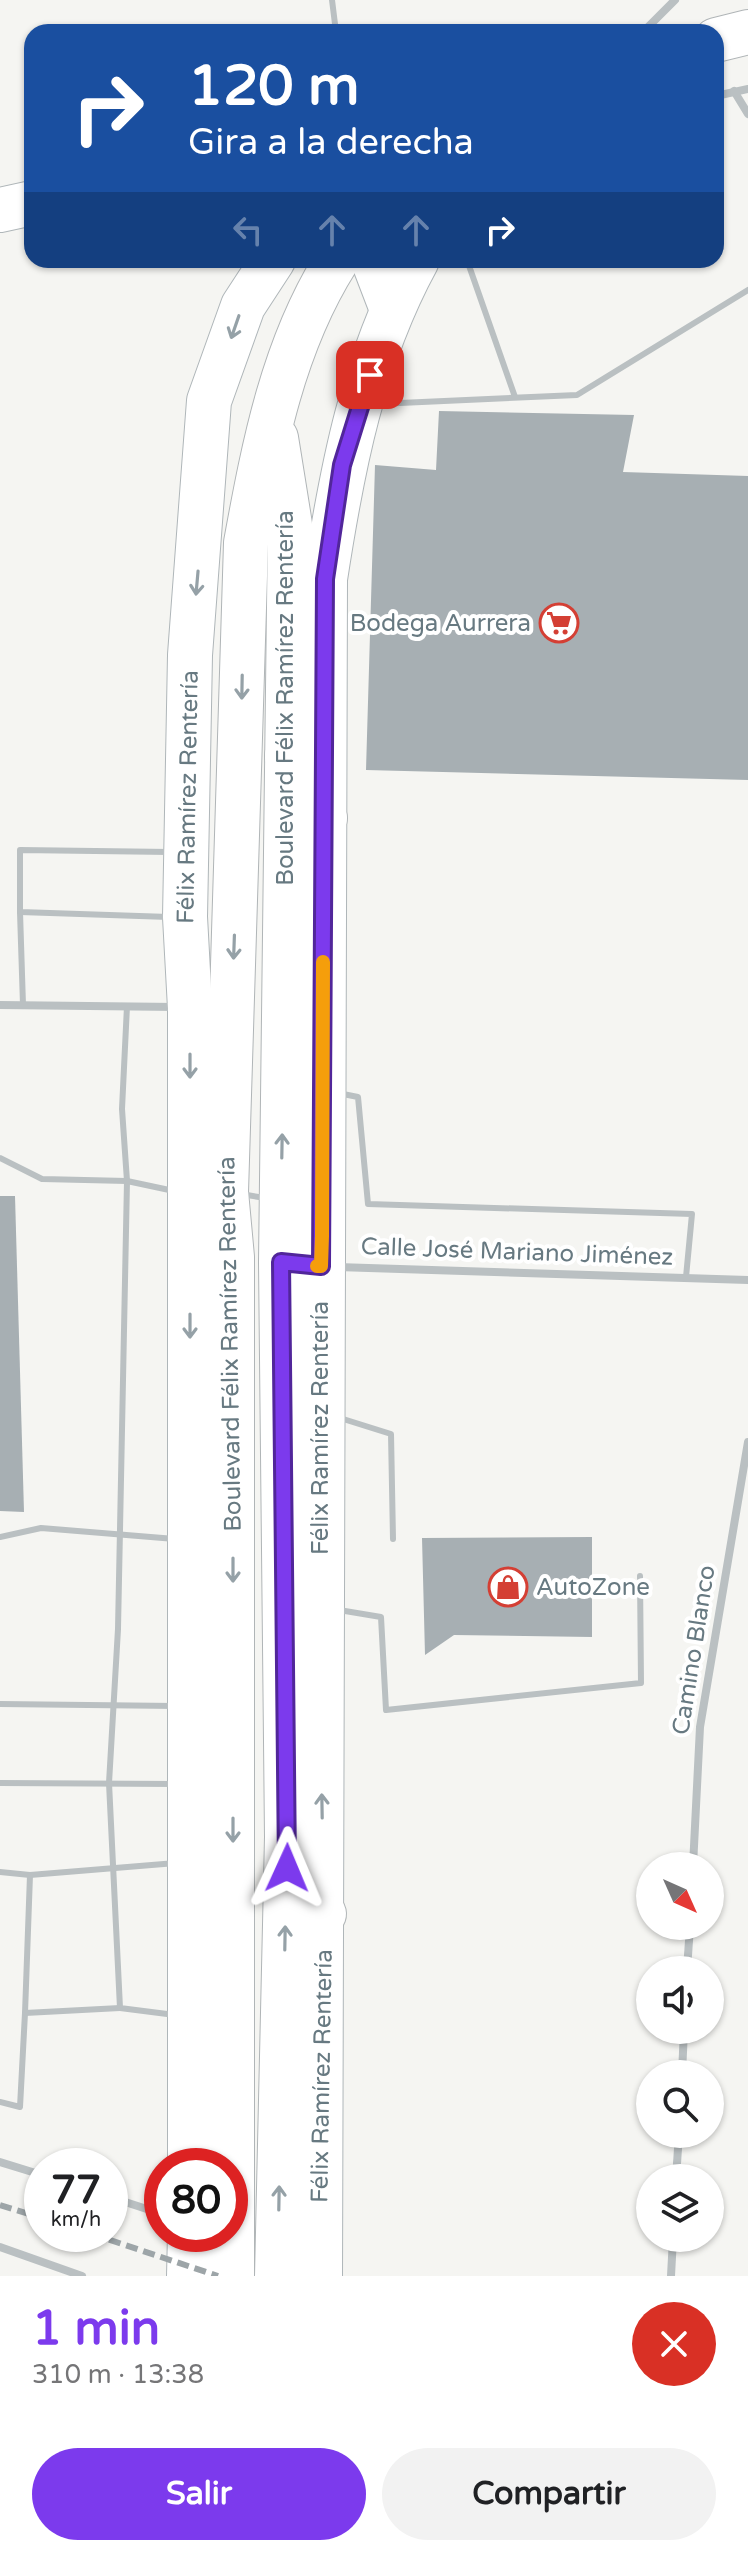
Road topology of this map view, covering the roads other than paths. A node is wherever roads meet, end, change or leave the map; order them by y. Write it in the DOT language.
graph roads {
  1 [pos="332,0"];
  2 [pos="675,0"];
  3 [pos="335,24"];
  4 [pos="651,24"];
  5 [pos="748,32"];
  6 [pos="724,38"];
  7 [pos="748,89"];
  8 [pos="734,91"];
  9 [pos="724,94"];
  10 [pos="748,114"];
  11 [pos="24,205"];
  12 [pos="0,210"];
  13 [pos="268,268"];
  14 [pos="333,268"];
  15 [pos="376,268"];
  16 [pos="413,268"];
  17 [pos="470,268"];
  18 [pos="748,290"];
  19 [pos="391,307"];
  20 [pos="515,397"];
  21 [pos="361,405"];
  22 [pos="272,416"];
  23 [pos="287,756"];
  24 [pos="325,818"];
  25 [pos="186,852"];
  26 [pos="20,912"];
  27 [pos="185,917"];
  28 [pos="0,1005"];
  29 [pos="23,1005"];
  30 [pos="127,1006"];
  31 [pos="190,1008"];
  32 [pos="322,1090"];
  33 [pos="0,1158"];
  34 [pos="127,1181"];
  35 [pos="208,1193"];
  36 [pos="302,1204"];
  37 [pos="256,1260"];
  38 [pos="686,1277"];
  39 [pos="748,1280"];
  40 [pos="321,1412"];
  41 [pos="748,1442"];
  42 [pos="119,1535"];
  43 [pos="0,1537"];
  44 [pos="189,1539"];
  45 [pos="393,1539"];
  46 [pos="640,1576"];
  47 [pos="319,1607"];
  48 [pos="0,1704"];
  49 [pos="111,1706"];
  50 [pos="188,1706"];
  51 [pos="0,1783"];
  52 [pos="109,1783"];
  53 [pos="188,1784"];
  54 [pos="287,1837"];
  55 [pos="694,1852"];
  56 [pos="187,1862"];
  57 [pos="112,1868"];
  58 [pos="0,1872"];
  59 [pos="30,1875"];
  60 [pos="324,1914"];
  61 [pos="120,2008"];
  62 [pos="25,2013"];
  63 [pos="191,2016"];
  64 [pos="0,2102"];
  65 [pos="190,2148"];
  66 [pos="0,2162"];
  67 [pos="24,2169"];
  68 [pos="0,2247"];
  69 [pos="190,2252"];
  70 [pos="672,2252"];
  71 [pos="82,2276"];
  72 [pos="189,2276"];
  73 [pos="232,2276"];
  74 [pos="277,2276"];
  75 [pos="320,2276"];
  76 [pos="671,2276"];
  1 -- 3 [label="lane"];
  2 -- 4 [label="street"];
  5 -- 6 [label="main road"];
  7 -- 8 [label="street"];
  8 -- 9 [label="street"];
  8 -- 10 [label="street"];
  11 -- 12 [label="main road"];
  13 -- 25 [label="main road, Félix Ramírez Rentería, one-way"];
  14 -- 22 [label="main road, Boulevard Félix Ramírez Rentería"];
  15 -- 19 [label="main road"];
  16 -- 19 [label="main road"];
  17 -- 20 [label="lane"];
  18 -- 20 [label="lane"];
  19 -- 21 [label="main road"];
  20 -- 21 [label="lane"];
  21 -- 24 [label="main road"];
  22 -- 23 [label="main road, Boulevard Félix Ramírez Rentería"];
  22 -- 35 [label="main road, Boulevard Félix Ramírez Rentería, one-way"];
  23 -- 24 [label="main road"];
  36 -- 23 [label="main road, Boulevard Félix Ramírez Rentería, one-way"];
  24 -- 32 [label="main road"];
  25 -- 26 [label="lane"];
  25 -- 27 [label="main road, Félix Ramírez Rentería"];
  26 -- 27 [label="lane"];
  26 -- 29 [label="lane"];
  27 -- 31 [label="main road, Félix Ramírez Rentería"];
  28 -- 29 [label="street"];
  29 -- 30 [label="street"];
  30 -- 31 [label="street"];
  30 -- 34 [label="lane"];
  31 -- 35 [label="main road, Félix Ramírez Rentería, one-way"];
  32 -- 36 [label="main road"];
  32 -- 38 [label="lane"];
  33 -- 34 [label="lane"];
  34 -- 35 [label="lane"];
  34 -- 42 [label="lane"];
  35 -- 36 [label="lane"];
  35 -- 37 [label="main road, Boulevard Félix Ramírez Rentería"];
  36 -- 37 [label="main road, Boulevard Félix Ramírez Rentería"];
  37 -- 38 [label="street, Calle José Mariano Jiménez"];
  37 -- 40 [label="main road, Félix Ramírez Rentería"];
  37 -- 44 [label="main road, one-way"];
  37 -- 54 [label="main road, Boulevard Félix Ramírez Rentería"];
  37 -- 73 [label="main road, Boulevard Félix Ramírez Rentería, one-way"];
  38 -- 39 [label="street, Calle José Mariano Jiménez"];
  40 -- 45 [label="lane"];
  40 -- 47 [label="main road, Félix Ramírez Rentería"];
  41 -- 55 [label="street, Camino Blanco"];
  42 -- 43 [label="lane"];
  42 -- 44 [label="lane"];
  42 -- 49 [label="lane"];
  44 -- 50 [label="main road"];
  46 -- 47 [label="lane"];
  60 -- 47 [label="main road, Félix Ramírez Rentería, one-way"];
  48 -- 49 [label="lane"];
  49 -- 50 [label="lane"];
  49 -- 52 [label="lane"];
  50 -- 53 [label="main road"];
  51 -- 52 [label="lane"];
  52 -- 53 [label="lane"];
  52 -- 57 [label="lane"];
  53 -- 56 [label="main road"];
  54 -- 60 [label="main road"];
  74 -- 54 [label="main road, Boulevard Félix Ramírez Rentería, one-way"];
  56 -- 57 [label="lane"];
  56 -- 63 [label="main road"];
  57 -- 59 [label="lane"];
  57 -- 61 [label="lane"];
  58 -- 59 [label="lane"];
  59 -- 62 [label="lane"];
  60 -- 75 [label="main road, Félix Ramírez Rentería"];
  61 -- 62 [label="lane"];
  61 -- 63 [label="lane"];
  62 -- 64 [label="lane"];
  63 -- 65 [label="main road"];
  66 -- 67 [label="street"];
  68 -- 71 [label="street"];
  69 -- 72 [label="main road"];
  70 -- 76 [label="street"];
}
